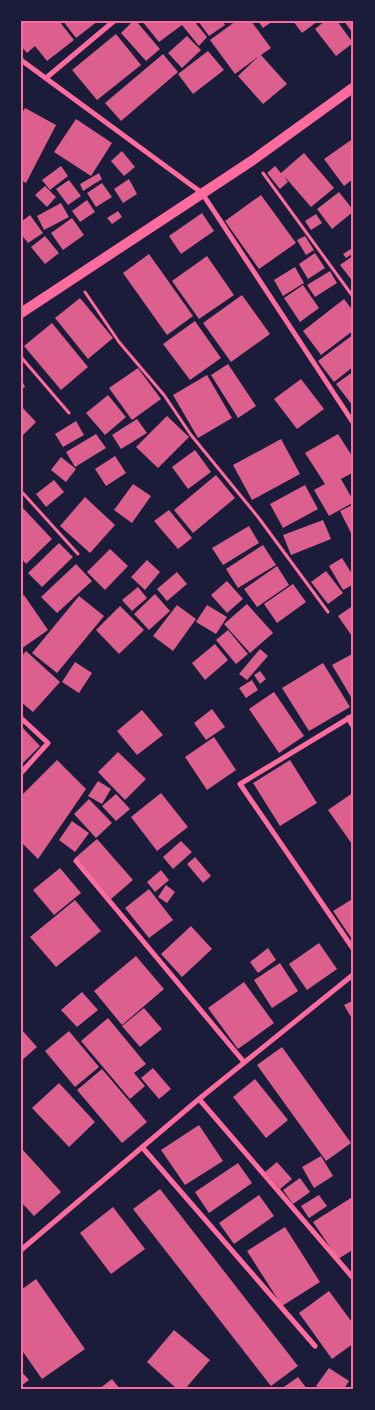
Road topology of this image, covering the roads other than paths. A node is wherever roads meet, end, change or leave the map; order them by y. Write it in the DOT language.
graph roads {
  1 [pos="114,21"];
  2 [pos="21,60"];
  3 [pos="46,78"];
  4 [pos="354,87"];
  5 [pos="202,193"];
  6 [pos="21,313"];
  7 [pos="354,424"];
  8 [pos="354,715"];
  9 [pos="21,718"];
  10 [pos="348,718"];
  11 [pos="354,728"];
  12 [pos="21,773"];
  13 [pos="76,862"];
  14 [pos="354,950"];
  15 [pos="354,974"];
  16 [pos="244,1062"];
  17 [pos="199,1099"];
  18 [pos="142,1147"];
  19 [pos="21,1250"];
  20 [pos="354,1279"];
  21 [pos="315,1346"];
  1 -- 3 [label="street"];
  2 -- 3 [label="street"];
  3 -- 5 [label="street"];
  4 -- 5 [label="main road"];
  5 -- 6 [label="main road"];
  5 -- 7 [label="street"];
  8 -- 10 [label="street"];
  9 -- 12 [label="street"];
  10 -- 11 [label="street"];
  10 -- 14 [label="street"];
  13 -- 16 [label="street"];
  15 -- 16 [label="street"];
  16 -- 17 [label="street"];
  17 -- 18 [label="street"];
  17 -- 20 [label="street"];
  18 -- 19 [label="street"];
  18 -- 21 [label="street"];
}
